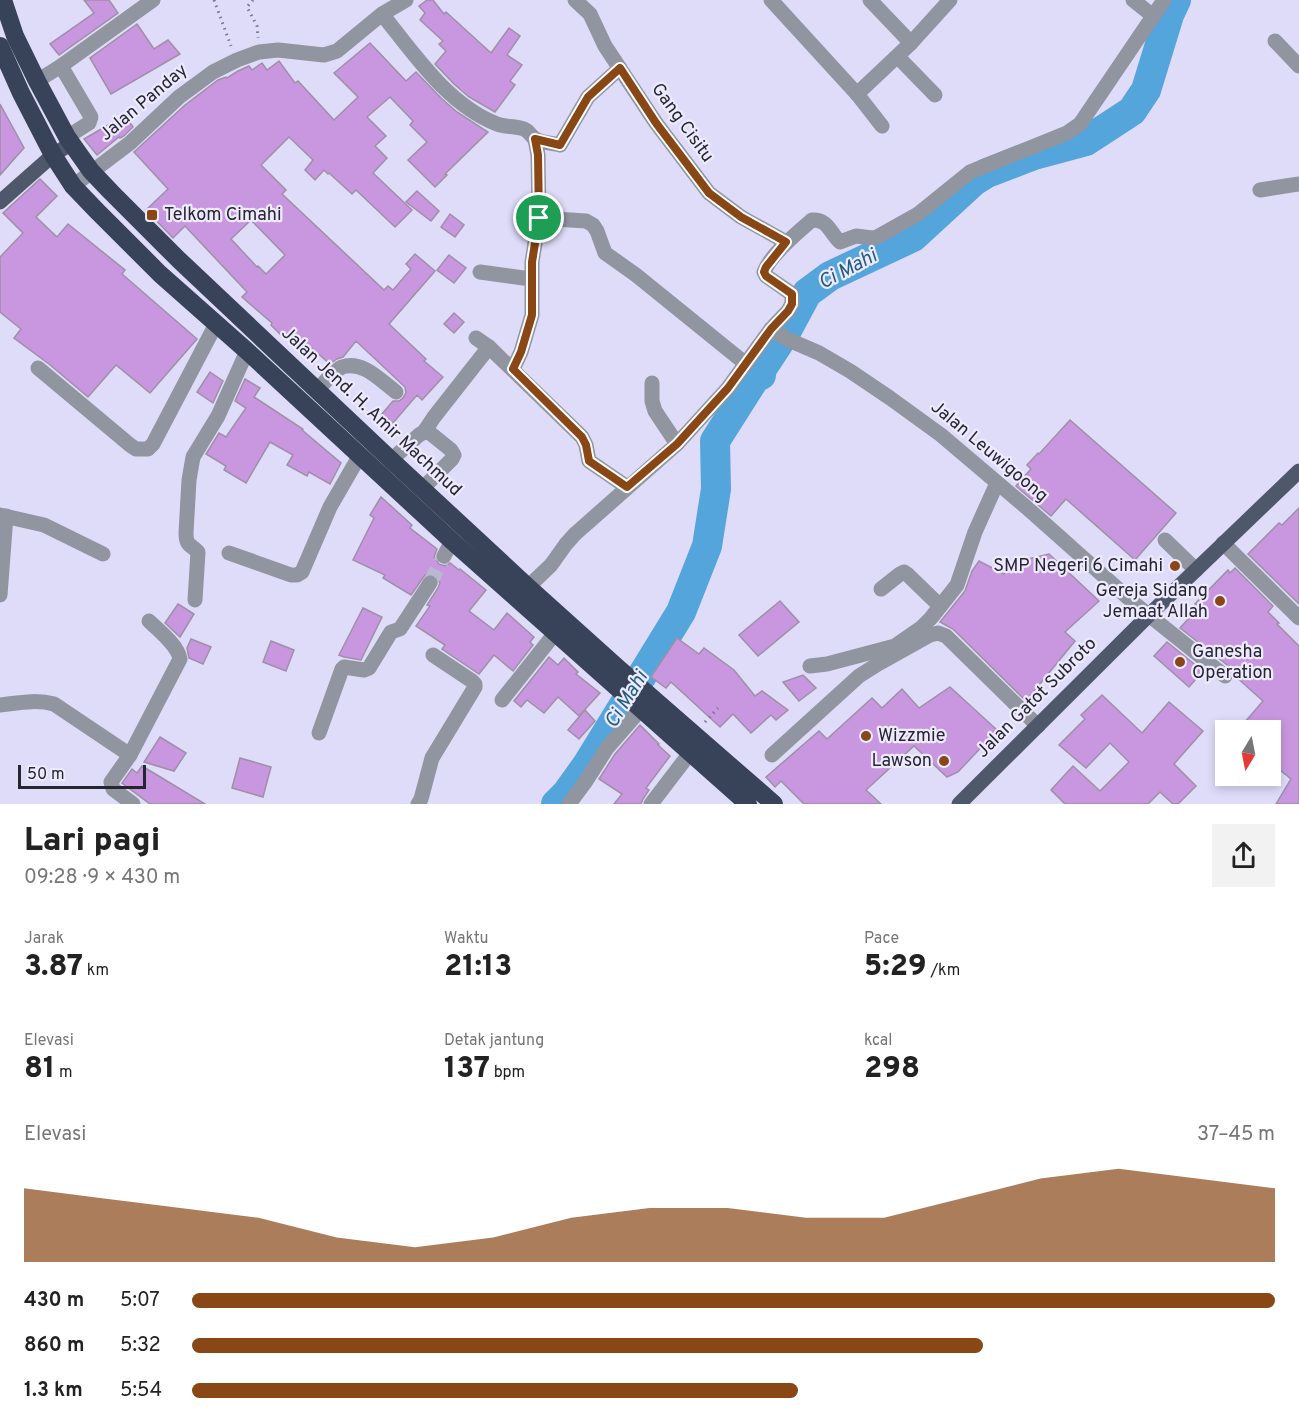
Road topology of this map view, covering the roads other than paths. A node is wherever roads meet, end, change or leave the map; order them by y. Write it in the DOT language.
graph roads {
  1 [pos="3,0"];
  2 [pos="153,0"];
  3 [pos="406,0"];
  4 [pos="575,0"];
  5 [pos="771,0"];
  6 [pos="870,0"];
  7 [pos="950,0"];
  8 [pos="1133,0"];
  9 [pos="1164,0"];
  10 [pos="382,14"];
  11 [pos="1153,16"];
  12 [pos="1275,40"];
  13 [pos="911,43"];
  14 [pos="0,46"];
  15 [pos="898,57"];
  16 [pos="61,66"];
  17 [pos="1299,66"];
  18 [pos="620,68"];
  19 [pos="37,81"];
  20 [pos="857,94"];
  21 [pos="935,95"];
  22 [pos="882,126"];
  23 [pos="531,134"];
  24 [pos="70,140"];
  25 [pos="53,155"];
  26 [pos="91,171"];
  27 [pos="1299,184"];
  28 [pos="73,186"];
  29 [pos="1260,190"];
  30 [pos="0,202"];
  31 [pos="539,218"];
  32 [pos="786,242"];
  33 [pos="480,272"];
  34 [pos="531,279"];
  35 [pos="216,324"];
  36 [pos="779,334"];
  37 [pos="247,351"];
  38 [pos="746,364"];
  39 [pos="38,368"];
  40 [pos="513,369"];
  41 [pos="652,383"];
  42 [pos="317,390"];
  43 [pos="396,392"];
  44 [pos="424,432"];
  45 [pos="677,444"];
  46 [pos="360,455"];
  47 [pos="391,460"];
  48 [pos="1299,471"];
  49 [pos="997,483"];
  50 [pos="627,487"];
  51 [pos="422,489"];
  52 [pos="3,515"];
  53 [pos="1165,540"];
  54 [pos="1223,543"];
  55 [pos="229,553"];
  56 [pos="103,554"];
  57 [pos="1196,570"];
  58 [pos="430,583"];
  59 [pos="528,587"];
  60 [pos="881,589"];
  61 [pos="0,595"];
  62 [pos="195,600"];
  63 [pos="940,606"];
  64 [pos="1149,615"];
  65 [pos="1299,618"];
  66 [pos="149,621"];
  67 [pos="556,633"];
  68 [pos="433,656"];
  69 [pos="810,666"];
  70 [pos="1225,676"];
  71 [pos="618,678"];
  72 [pos="502,700"];
  73 [pos="642,702"];
  74 [pos="0,705"];
  75 [pos="1038,726"];
  76 [pos="319,733"];
  77 [pos="690,753"];
  78 [pos="130,755"];
  79 [pos="772,755"];
  80 [pos="133,804"];
  81 [pos="418,804"];
  82 [pos="568,804"];
  83 [pos="651,804"];
  84 [pos="748,804"];
  85 [pos="774,804"];
  86 [pos="959,804"];
  1 -- 19 [label="highway, Jalan Jend. H. Amir Machmud"];
  2 -- 16 [label="street"];
  3 -- 10 [label="street, Jalan Panday"];
  4 -- 18 [label="street, Gang Cisitu"];
  5 -- 20 [label="street"];
  6 -- 13 [label="street"];
  7 -- 13 [label="street"];
  8 -- 11 [label="street"];
  9 -- 11 [label="street"];
  10 -- 23 [label="street"];
  10 -- 26 [label="street, Jalan Panday"];
  11 -- 32 [label="street"];
  12 -- 17 [label="street"];
  13 -- 15 [label="street"];
  14 -- 25 [label="highway, Jalan Jend. H. Amir Machmud"];
  15 -- 20 [label="street"];
  15 -- 21 [label="street"];
  16 -- 19 [label="street"];
  16 -- 24 [label="street"];
  18 -- 23 [label="street"];
  18 -- 32 [label="street, Gang Cisitu"];
  19 -- 24 [label="highway, Jalan Jend. H. Amir Machmud"];
  20 -- 22 [label="street"];
  23 -- 31 [label="street"];
  24 -- 25 [label="main road"];
  24 -- 26 [label="highway, Jalan Jend. H. Amir Machmud"];
  25 -- 28 [label="highway, Jalan Jend. H. Amir Machmud"];
  25 -- 30 [label="main road"];
  26 -- 28 [label="street, Jalan Panday"];
  26 -- 42 [label="highway, Jalan Jend. H. Amir Machmud"];
  27 -- 29 [label="street"];
  28 -- 35 [label="highway, Jalan Jend. H. Amir Machmud"];
  31 -- 34 [label="street"];
  31 -- 38 [label="street"];
  32 -- 36 [label="street"];
  33 -- 34 [label="street"];
  34 -- 40 [label="street"];
  35 -- 37 [label="highway, Jalan Jend. H. Amir Machmud"];
  35 -- 39 [label="street"];
  36 -- 38 [label="street"];
  36 -- 49 [label="street, Jalan Leuwigoong"];
  37 -- 46 [label="highway, Jalan Jend. H. Amir Machmud"];
  37 -- 62 [label="street"];
  38 -- 45 [label="street"];
  40 -- 44 [label="street"];
  40 -- 50 [label="street"];
  41 -- 45 [label="street"];
  42 -- 43 [label="street"];
  42 -- 47 [label="highway, Jalan Jend. H. Amir Machmud"];
  44 -- 47 [label="street"];
  44 -- 51 [label="street"];
  45 -- 50 [label="street"];
  46 -- 55 [label="street"];
  46 -- 67 [label="highway, Jalan Jend. H. Amir Machmud"];
  47 -- 51 [label="highway, Jalan Jend. H. Amir Machmud"];
  48 -- 54 [label="main road, Jalan Gatot Subroto"];
  49 -- 63 [label="street"];
  49 -- 64 [label="street, Jalan Leuwigoong"];
  50 -- 59 [label="street"];
  51 -- 59 [label="highway, Jalan Jend. H. Amir Machmud"];
  52 -- 56 [label="street"];
  52 -- 61 [label="street"];
  53 -- 57 [label="street"];
  54 -- 57 [label="main road, Jalan Gatot Subroto"];
  54 -- 65 [label="street"];
  57 -- 64 [label="main road, Jalan Gatot Subroto"];
  58 -- 76 [label="street"];
  59 -- 71 [label="highway, Jalan Jend. H. Amir Machmud"];
  60 -- 63 [label="street"];
  63 -- 69 [label="street"];
  64 -- 70 [label="street, Jalan Leuwigoong"];
  64 -- 75 [label="main road, Jalan Gatot Subroto"];
  66 -- 78 [label="street"];
  67 -- 71 [label="highway, Jalan Jend. H. Amir Machmud"];
  67 -- 72 [label="street"];
  68 -- 81 [label="street"];
  71 -- 73 [label="highway, Jalan Jend. H. Amir Machmud"];
  73 -- 77 [label="highway, Jalan Jend. H. Amir Machmud"];
  73 -- 82 [label="street"];
  73 -- 85 [label="highway, Jalan Jend. H. Amir Machmud"];
  74 -- 78 [label="street"];
  75 -- 79 [label="street"];
  75 -- 86 [label="main road, Jalan Gatot Subroto"];
  77 -- 83 [label="street"];
  77 -- 84 [label="highway, Jalan Jend. H. Amir Machmud"];
  78 -- 80 [label="street"];
}
